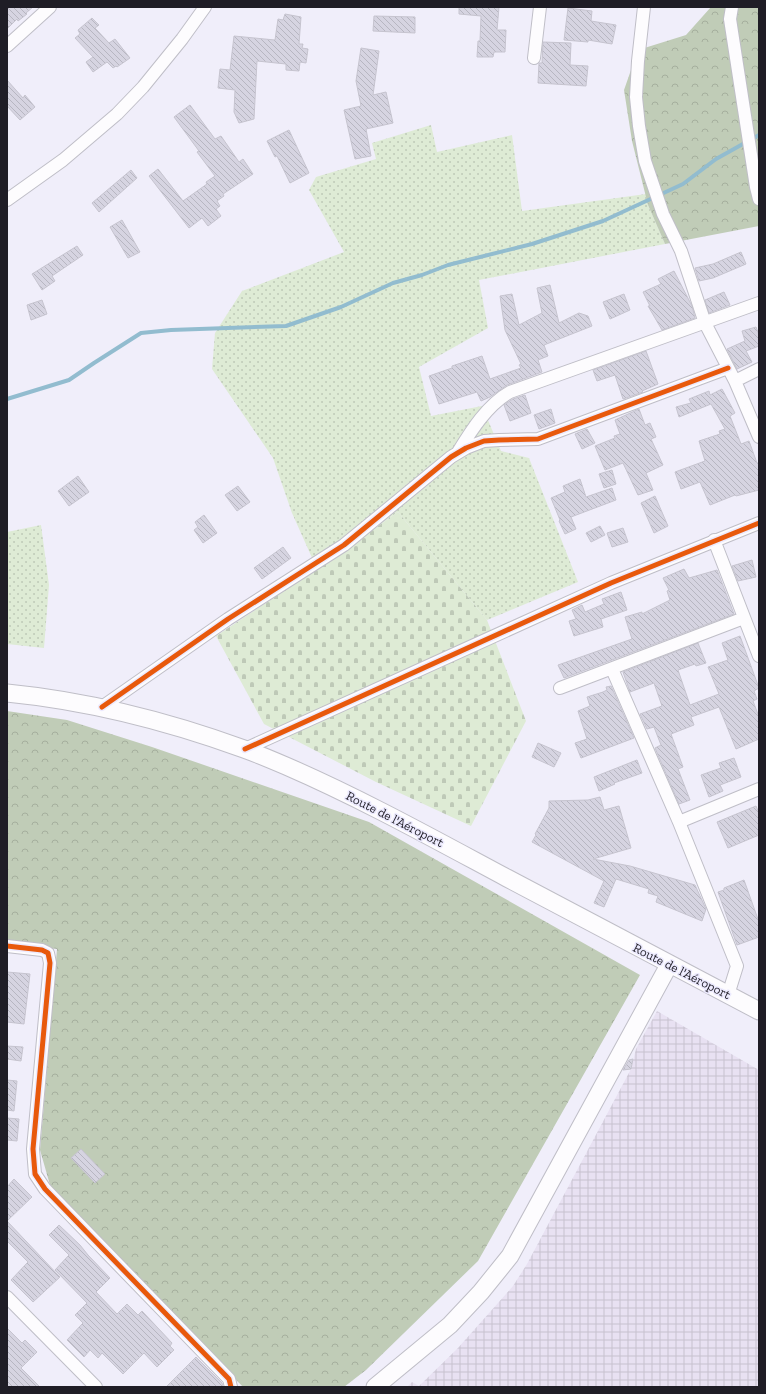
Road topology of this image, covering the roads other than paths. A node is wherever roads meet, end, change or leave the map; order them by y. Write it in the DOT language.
graph roads {
  1 [pos="50,7"];
  2 [pos="205,7"];
  3 [pos="540,7"];
  4 [pos="644,7"];
  5 [pos="732,7"];
  6 [pos="7,46"];
  7 [pos="534,58"];
  8 [pos="759,199"];
  9 [pos="7,200"];
  10 [pos="759,303"];
  11 [pos="705,323"];
  12 [pos="728,368"];
  13 [pos="759,369"];
  14 [pos="735,381"];
  15 [pos="759,437"];
  16 [pos="457,454"];
  17 [pos="759,523"];
  18 [pos="714,540"];
  19 [pos="744,618"];
  20 [pos="759,656"];
  21 [pos="612,669"];
  22 [pos="560,688"];
  23 [pos="7,693"];
  24 [pos="102,707"];
  25 [pos="245,749"];
  26 [pos="759,790"];
  27 [pos="679,822"];
  28 [pos="7,946"];
  29 [pos="669,965"];
  30 [pos="728,995"];
  31 [pos="759,1011"];
  32 [pos="7,1297"];
  33 [pos="96,1387"];
  34 [pos="231,1387"];
  35 [pos="375,1387"];
  1 -- 6 [label="street"];
  2 -- 9 [label="street"];
  3 -- 7 [label="street"];
  4 -- 11 [label="street"];
  5 -- 8 [label="street"];
  10 -- 11 [label="street"];
  11 -- 12 [label="street"];
  11 -- 16 [label="street"];
  12 -- 14 [label="street"];
  12 -- 16 [label="street"];
  13 -- 14 [label="street"];
  14 -- 15 [label="street"];
  16 -- 24 [label="street"];
  17 -- 18 [label="street"];
  18 -- 19 [label="street"];
  18 -- 25 [label="street"];
  19 -- 20 [label="street"];
  19 -- 21 [label="street"];
  21 -- 22 [label="street"];
  21 -- 27 [label="street"];
  23 -- 24 [label="main road, Route de l'Aéroport"];
  24 -- 25 [label="main road, Route de l'Aéroport"];
  25 -- 29 [label="main road, Route de l'Aéroport"];
  26 -- 27 [label="street"];
  27 -- 30 [label="street"];
  28 -- 34 [label="street"];
  29 -- 30 [label="main road, Route de l'Aéroport"];
  29 -- 35 [label="main road"];
  30 -- 31 [label="main road, Route de l'Aéroport"];
  32 -- 33 [label="street"];
}
